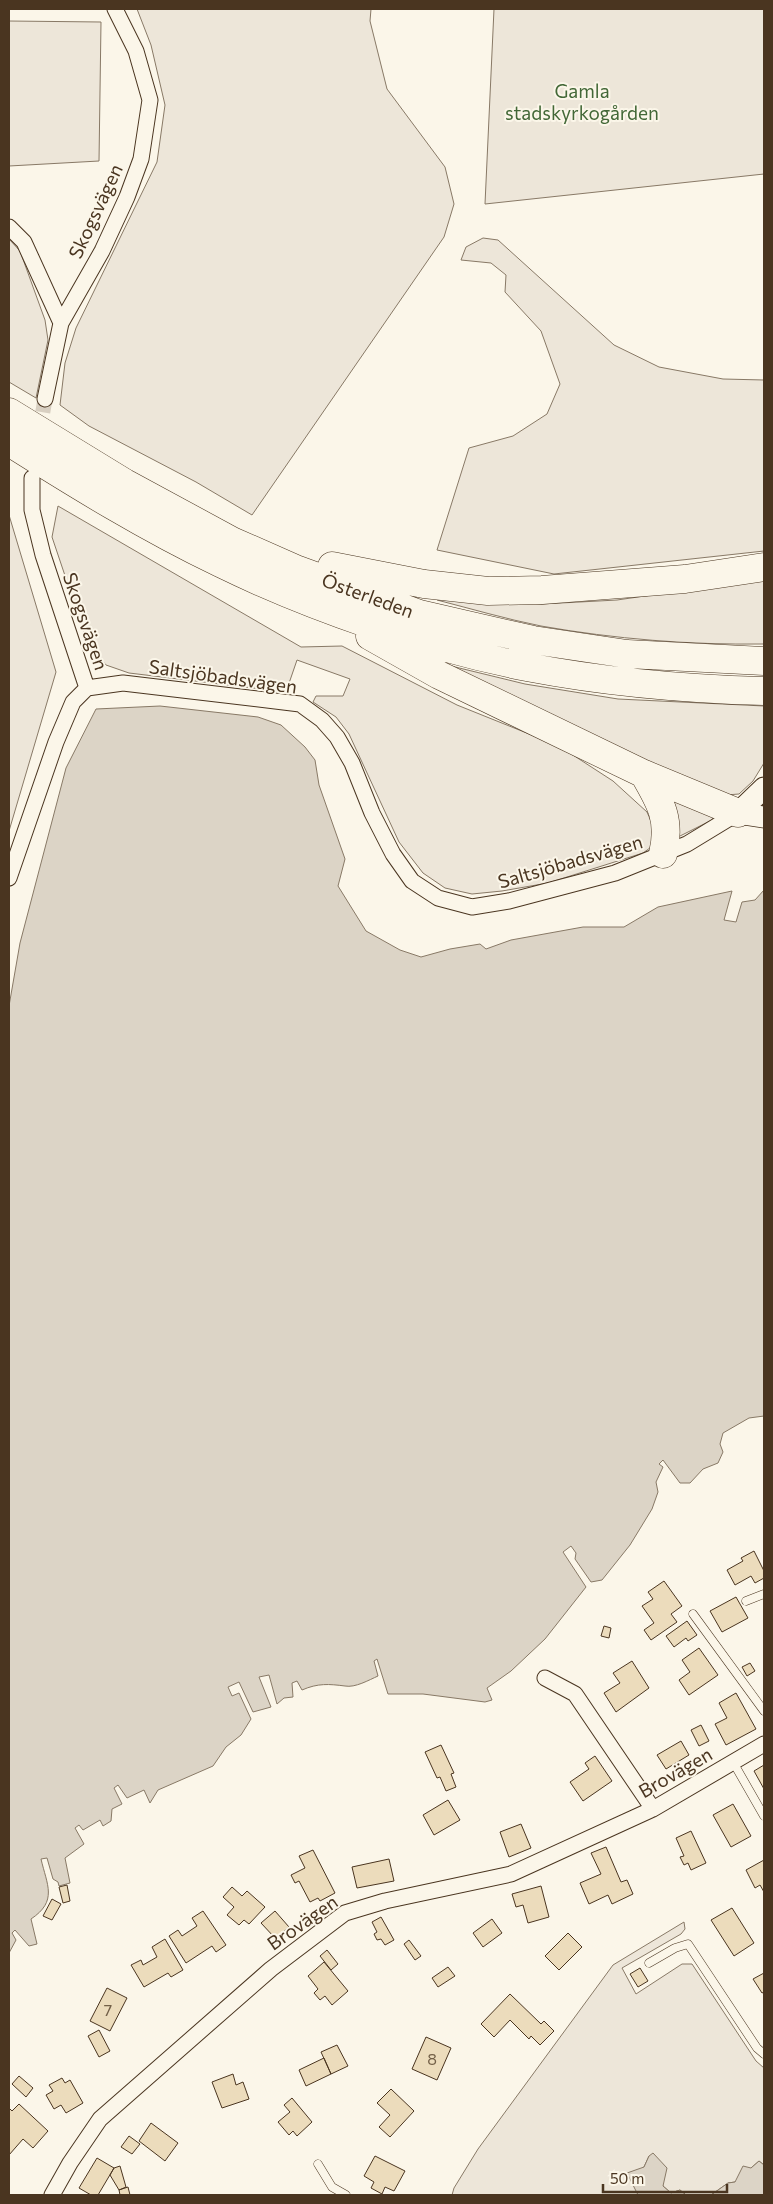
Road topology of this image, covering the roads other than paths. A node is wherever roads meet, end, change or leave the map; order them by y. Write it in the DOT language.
graph roads {
  1 [pos="115,9"];
  2 [pos="9,227"];
  3 [pos="61,323"];
  4 [pos="45,399"];
  5 [pos="9,412"];
  6 [pos="9,442"];
  7 [pos="32,478"];
  8 [pos="232,541"];
  9 [pos="764,568"];
  10 [pos="324,607"];
  11 [pos="764,661"];
  12 [pos="87,688"];
  13 [pos="764,691"];
  14 [pos="644,774"];
  15 [pos="764,788"];
  16 [pos="751,815"];
  17 [pos="663,854"];
  18 [pos="9,878"];
  19 [pos="764,1594"];
  20 [pos="746,1601"];
  21 [pos="693,1614"];
  22 [pos="545,1678"];
  23 [pos="764,1711"];
  24 [pos="764,1744"];
  25 [pos="733,1762"];
  26 [pos="653,1809"];
  27 [pos="764,1816"];
  28 [pos="649,1963"];
  29 [pos="764,2054"];
  30 [pos="318,2164"];
  31 [pos="52,2195"];
  32 [pos="346,2195"];
  1 -- 3 [label="street, Skogsvägen"];
  2 -- 3 [label="street"];
  3 -- 4 [label="street, Skogsvägen"];
  5 -- 8 [label="highway, Österleden"];
  6 -- 10 [label="highway, Österleden"];
  7 -- 12 [label="street, Skogsvägen"];
  8 -- 9 [label="highway"];
  8 -- 11 [label="highway, Österleden"];
  10 -- 13 [label="highway, Österleden"];
  10 -- 14 [label="highway"];
  12 -- 17 [label="street, Saltsjöbadsvägen"];
  12 -- 18 [label="street"];
  14 -- 16 [label="highway"];
  14 -- 17 [label="highway"];
  15 -- 16 [label="street"];
  16 -- 17 [label="street, Saltsjöbadsvägen"];
  19 -- 20 [label="lane"];
  21 -- 23 [label="lane"];
  22 -- 26 [label="street"];
  24 -- 25 [label="street, Brovägen"];
  25 -- 26 [label="street, Brovägen"];
  25 -- 27 [label="lane, Brovägen"];
  26 -- 31 [label="street, Brovägen"];
  28 -- 29 [label="lane"];
  30 -- 32 [label="lane"];
}
